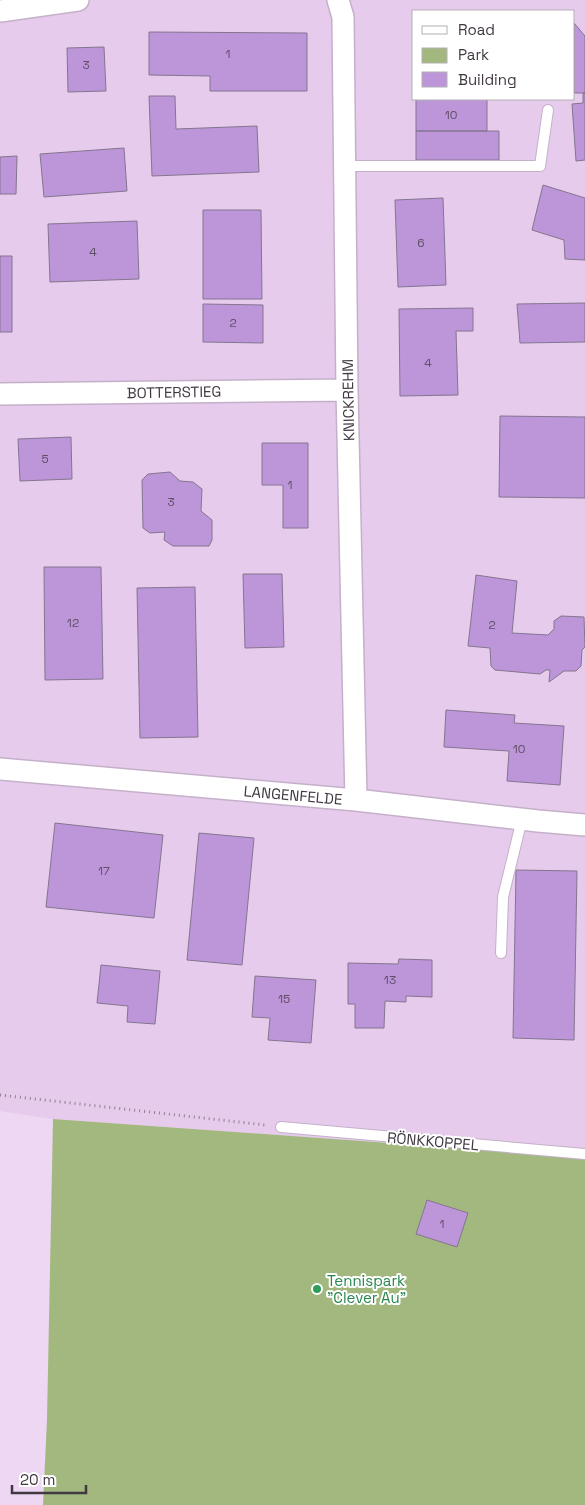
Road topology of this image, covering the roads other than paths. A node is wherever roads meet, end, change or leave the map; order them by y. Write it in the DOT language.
graph roads {
  1 [pos="78,0"];
  2 [pos="338,0"];
  3 [pos="0,11"];
  4 [pos="548,110"];
  5 [pos="344,166"];
  6 [pos="347,390"];
  7 [pos="0,394"];
  8 [pos="0,769"];
  9 [pos="356,800"];
  10 [pos="522,819"];
  11 [pos="585,824"];
  12 [pos="501,953"];
  13 [pos="281,1127"];
  14 [pos="585,1154"];
  1 -- 3 [label="street"];
  2 -- 5 [label="street, KNICKREHM"];
  4 -- 5 [label="lane"];
  5 -- 6 [label="street, KNICKREHM"];
  6 -- 7 [label="street, BOTTERSTIEG"];
  6 -- 9 [label="street, KNICKREHM"];
  8 -- 9 [label="street, LANGENFELDE"];
  9 -- 10 [label="street, LANGENFELDE"];
  10 -- 11 [label="street, LANGENFELDE"];
  10 -- 12 [label="lane"];
  13 -- 14 [label="lane, RÖNKKOPPEL"];
}
